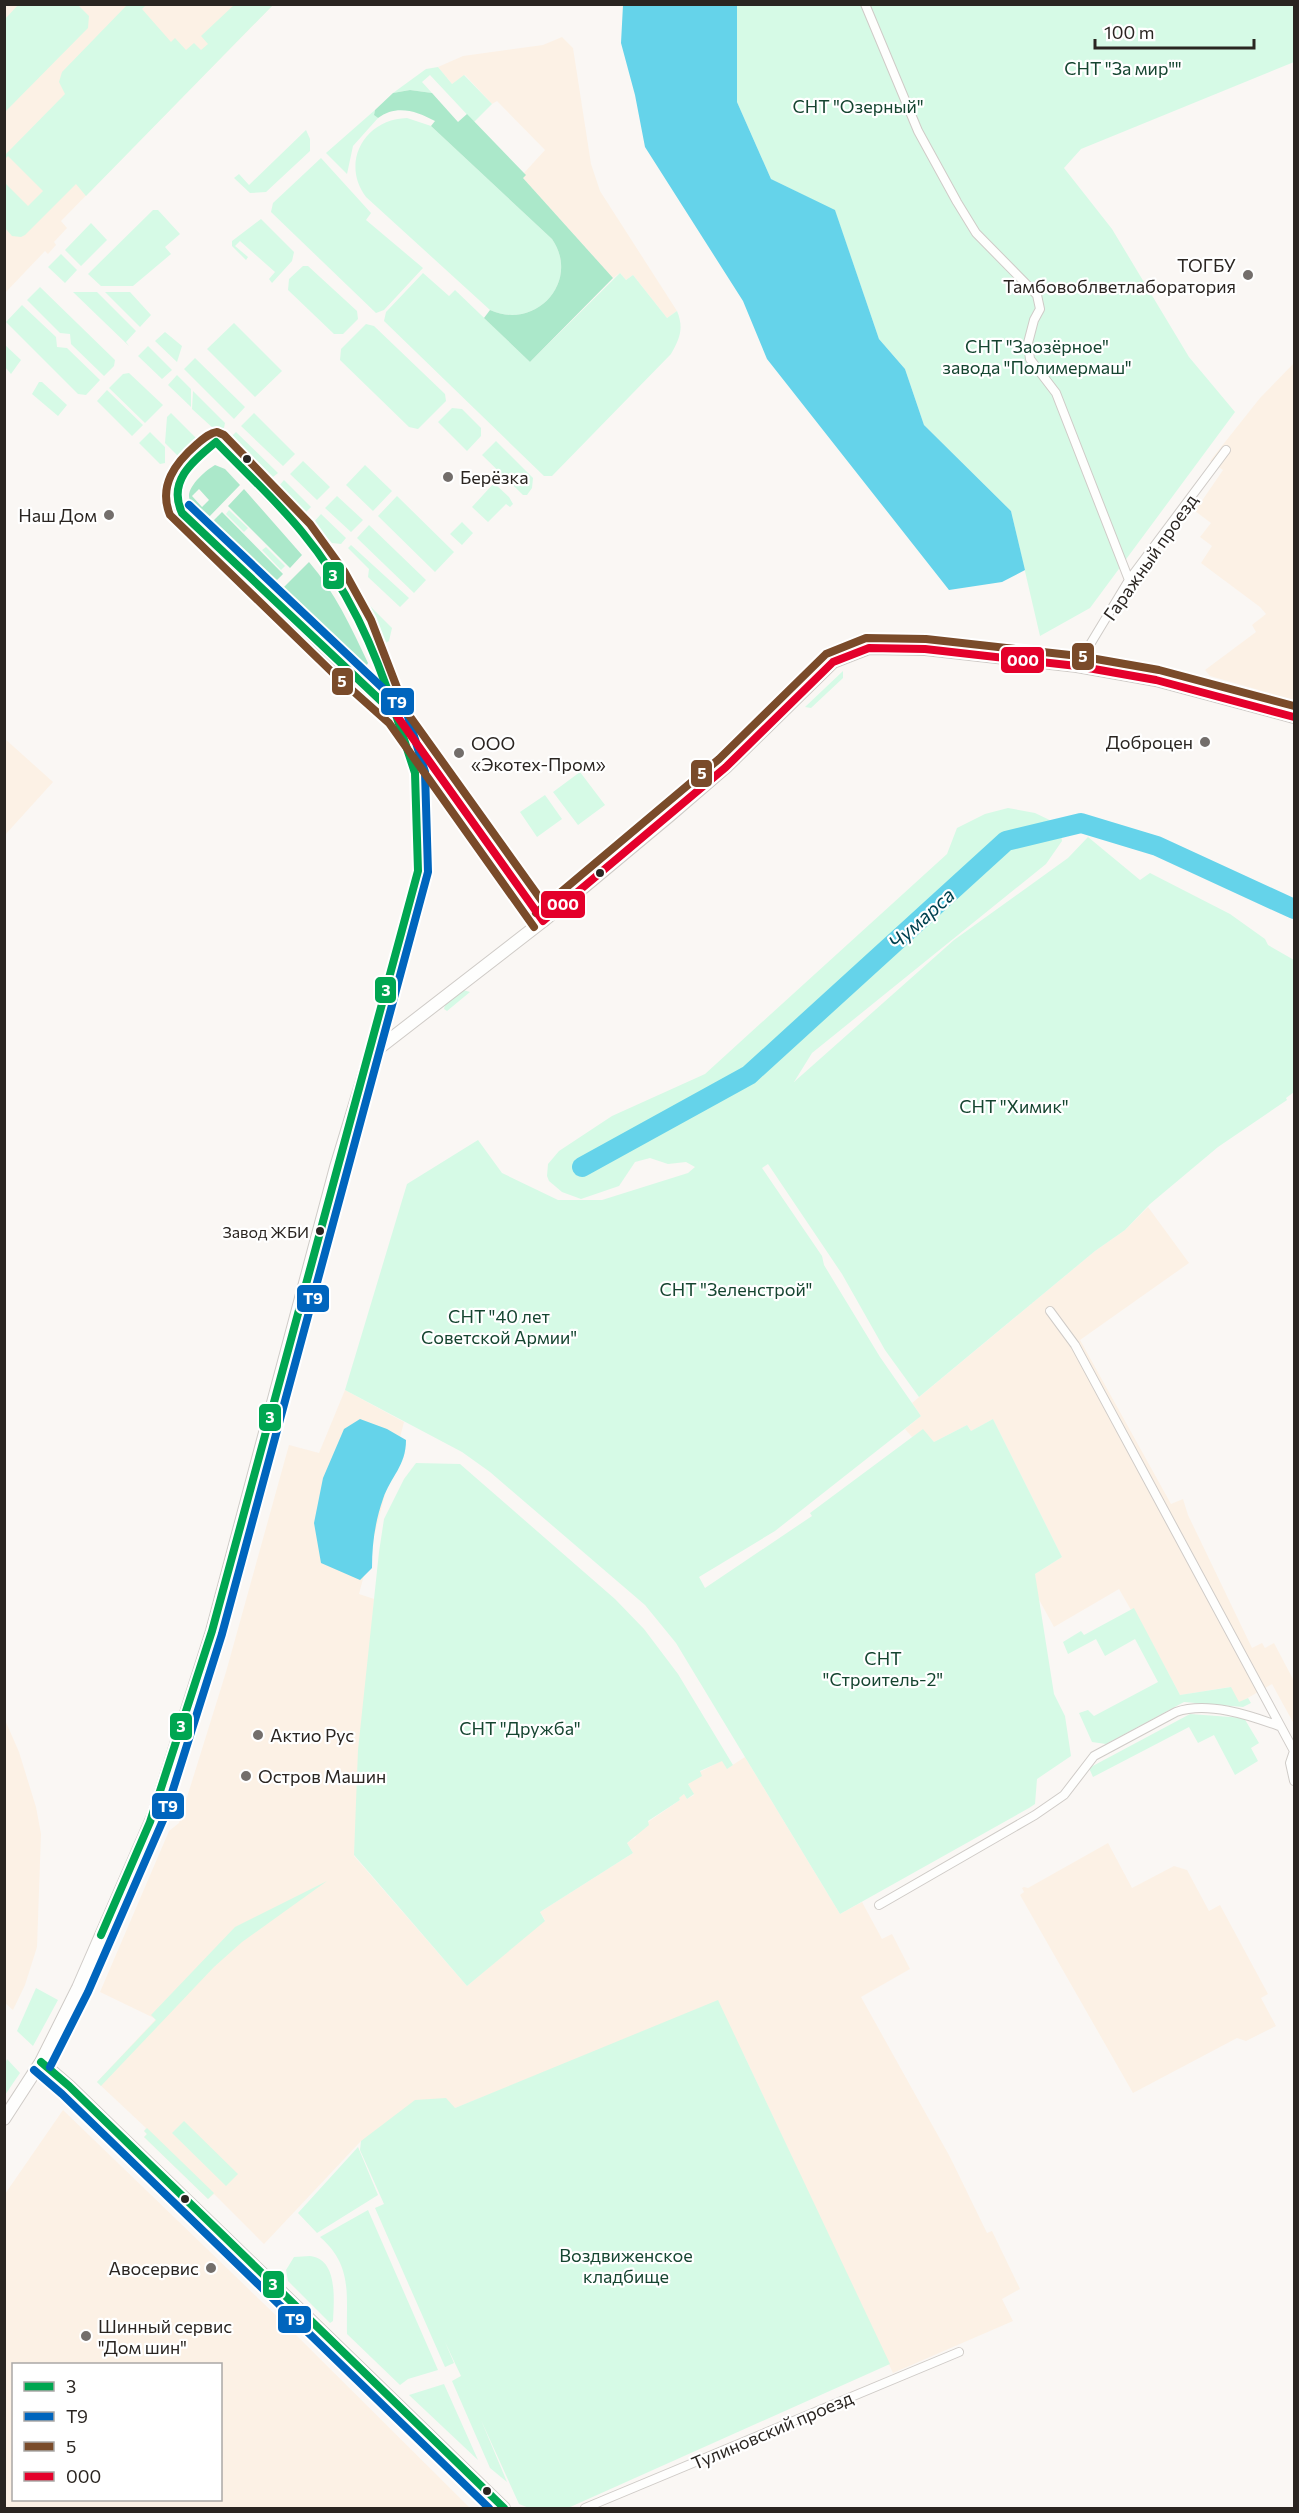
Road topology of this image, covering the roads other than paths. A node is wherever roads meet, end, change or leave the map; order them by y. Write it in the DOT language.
graph roads {
  1 [pos="865,4"];
  2 [pos="1226,450"];
  3 [pos="1129,580"];
  4 [pos="1077,666"];
  5 [pos="397,716"];
  6 [pos="1294,717"];
  7 [pos="543,921"];
  8 [pos="370,1055"];
  9 [pos="1050,1311"];
  10 [pos="1279,1726"];
  11 [pos="1294,1751"];
  12 [pos="1294,1781"];
  13 [pos="879,1905"];
  14 [pos="41,2062"];
  15 [pos="4,2119"];
  16 [pos="959,2352"];
  17 [pos="504,2508"];
  18 [pos="585,2508"];
  1 -- 3 [label="street"];
  2 -- 3 [label="street, Гаражный проезд"];
  3 -- 4 [label="street, Гаражный проезд"];
  4 -- 6 [label="main road"];
  4 -- 7 [label="main road"];
  5 -- 5 [label="street"];
  5 -- 7 [label="street"];
  5 -- 8 [label="street"];
  7 -- 8 [label="main road"];
  8 -- 14 [label="main road"];
  9 -- 10 [label="street"];
  10 -- 11 [label="street"];
  10 -- 13 [label="street"];
  11 -- 12 [label="street"];
  14 -- 15 [label="main road"];
  14 -- 17 [label="main road"];
  16 -- 18 [label="street, Тулиновский проезд"];
}
